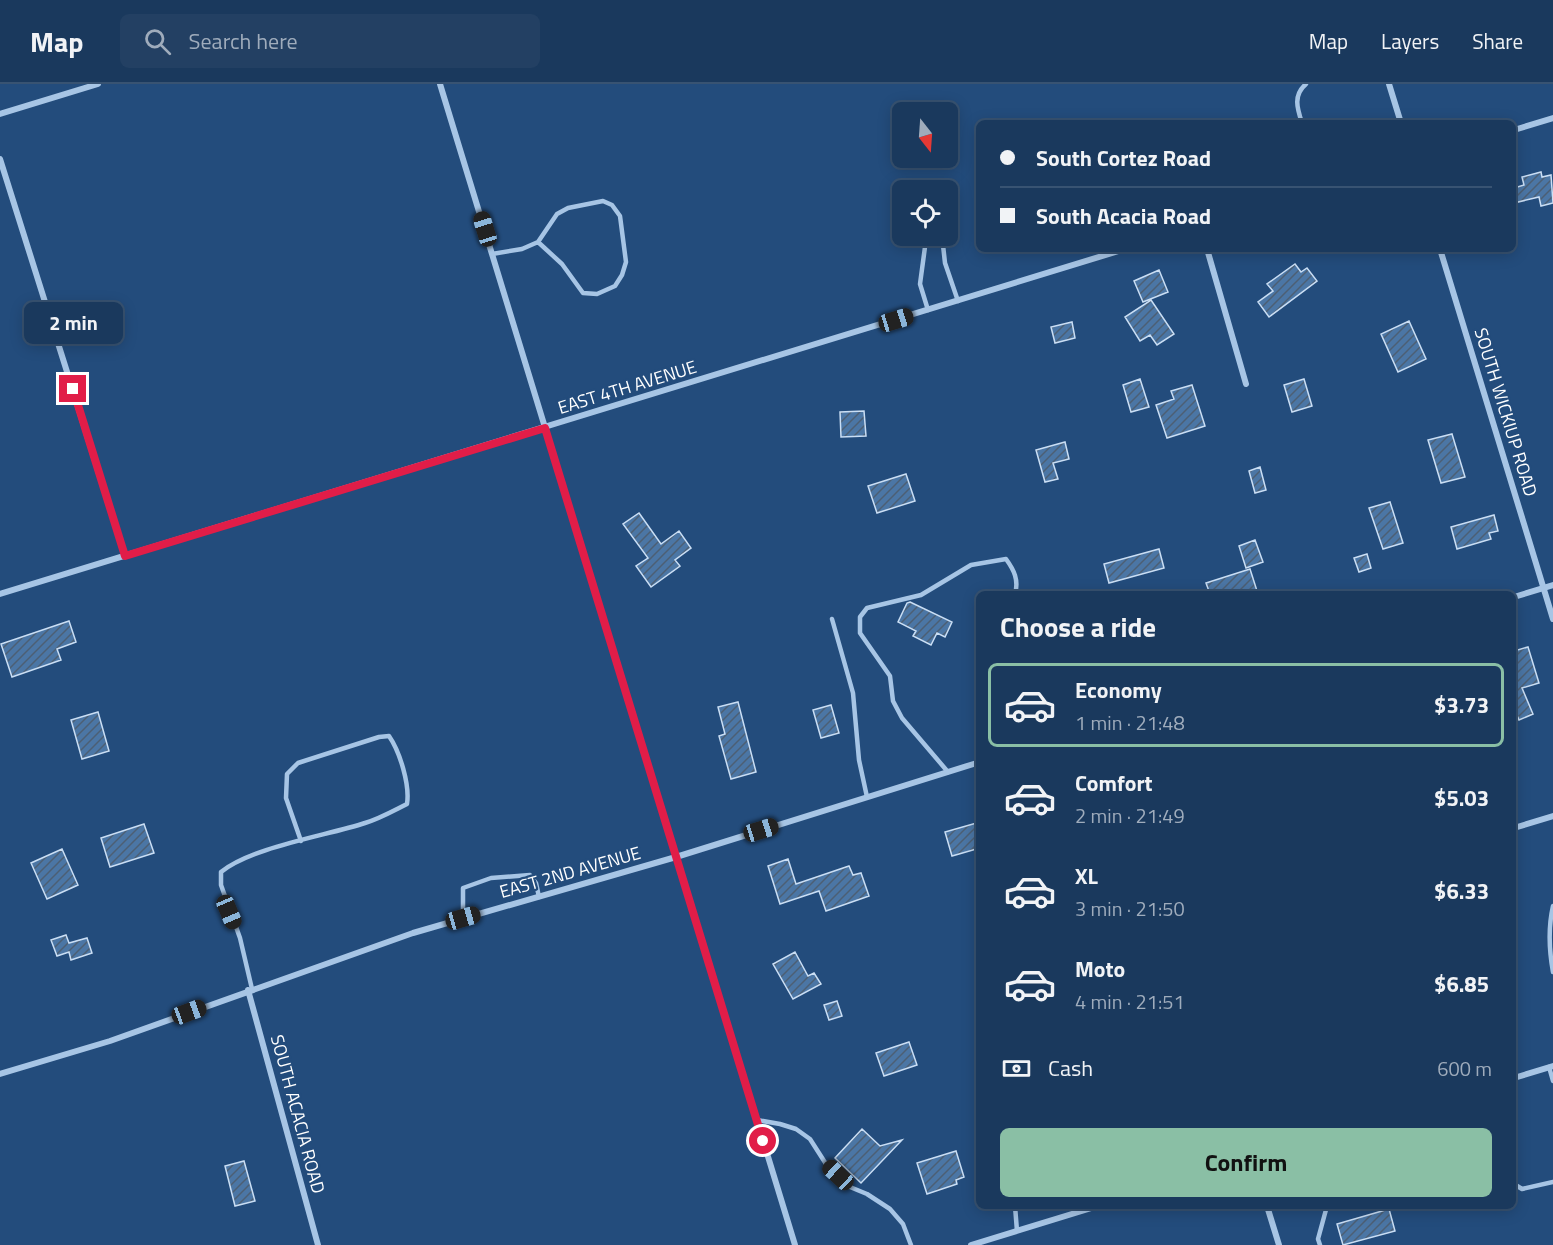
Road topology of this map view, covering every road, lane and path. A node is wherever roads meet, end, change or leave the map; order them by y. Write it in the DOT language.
graph roads {
  1 [pos="98,84"];
  2 [pos="440,84"];
  3 [pos="1306,84"];
  4 [pos="1389,84"];
  5 [pos="0,114"];
  6 [pos="1553,118"];
  7 [pos="1301,120"];
  8 [pos="1400,120"];
  9 [pos="1516,129"];
  10 [pos="0,159"];
  11 [pos="538,242"];
  12 [pos="925,246"];
  13 [pos="943,246"];
  14 [pos="1115,252"];
  15 [pos="1208,252"];
  16 [pos="1441,252"];
  17 [pos="492,254"];
  18 [pos="958,300"];
  19 [pos="928,310"];
  20 [pos="1246,384"];
  21 [pos="545,428"];
  22 [pos="125,556"];
  23 [pos="1553,585"];
  24 [pos="1544,588"];
  25 [pos="1017,591"];
  26 [pos="0,594"];
  27 [pos="1516,596"];
  28 [pos="832,619"];
  29 [pos="1553,619"];
  30 [pos="976,763"];
  31 [pos="948,771"];
  32 [pos="867,797"];
  33 [pos="1553,816"];
  34 [pos="1516,827"];
  35 [pos="301,841"];
  36 [pos="676,857"];
  37 [pos="539,897"];
  38 [pos="1553,906"];
  39 [pos="463,918"];
  40 [pos="1553,972"];
  41 [pos="250,990"];
  42 [pos="1551,1066"];
  43 [pos="0,1074"];
  44 [pos="1516,1077"];
  45 [pos="1553,1081"];
  46 [pos="757,1120"];
  47 [pos="1553,1182"];
  48 [pos="1516,1185"];
  49 [pos="1016,1209"];
  50 [pos="1088,1209"];
  51 [pos="1269,1209"];
  52 [pos="1326,1209"];
  53 [pos="1017,1231"];
  54 [pos="318,1245"];
  55 [pos="795,1245"];
  56 [pos="911,1245"];
  57 [pos="971,1245"];
  58 [pos="1279,1245"];
  59 [pos="1320,1245"];
  1 -- 5 [label="street"];
  2 -- 17 [label="street"];
  3 -- 7 [label="lane"];
  4 -- 8 [label="street"];
  6 -- 9 [label="street"];
  10 -- 22 [label="street"];
  11 -- 11 [label="lane"];
  11 -- 17 [label="lane"];
  12 -- 19 [label="lane"];
  13 -- 18 [label="lane"];
  14 -- 18 [label="street, EAST 4TH AVENUE"];
  15 -- 20 [label="street"];
  16 -- 24 [label="street, SOUTH WICKIUP ROAD"];
  17 -- 21 [label="street"];
  18 -- 19 [label="street, EAST 4TH AVENUE"];
  19 -- 21 [label="street, EAST 4TH AVENUE"];
  21 -- 22 [label="street, EAST 4TH AVENUE"];
  21 -- 36 [label="street"];
  22 -- 26 [label="street, EAST 4TH AVENUE"];
  23 -- 24 [label="street"];
  24 -- 27 [label="street"];
  24 -- 29 [label="street, SOUTH WICKIUP ROAD"];
  25 -- 31 [label="lane"];
  28 -- 32 [label="lane"];
  30 -- 31 [label="street, EAST 2ND AVENUE"];
  31 -- 32 [label="street, EAST 2ND AVENUE"];
  32 -- 36 [label="street, EAST 2ND AVENUE"];
  33 -- 34 [label="street"];
  35 -- 35 [label="lane"];
  35 -- 41 [label="lane"];
  36 -- 37 [label="street, EAST 2ND AVENUE"];
  36 -- 46 [label="street"];
  37 -- 39 [label="street, EAST 2ND AVENUE"];
  37 -- 39 [label="lane"];
  38 -- 40 [label="lane"];
  39 -- 41 [label="street, EAST 2ND AVENUE"];
  41 -- 43 [label="street, EAST 2ND AVENUE"];
  41 -- 54 [label="street, SOUTH ACACIA ROAD"];
  42 -- 44 [label="street"];
  42 -- 45 [label="lane"];
  46 -- 55 [label="street"];
  46 -- 56 [label="lane"];
  47 -- 48 [label="lane"];
  49 -- 53 [label="lane"];
  50 -- 53 [label="street"];
  51 -- 58 [label="street"];
  52 -- 59 [label="lane"];
  53 -- 57 [label="street"];
}
